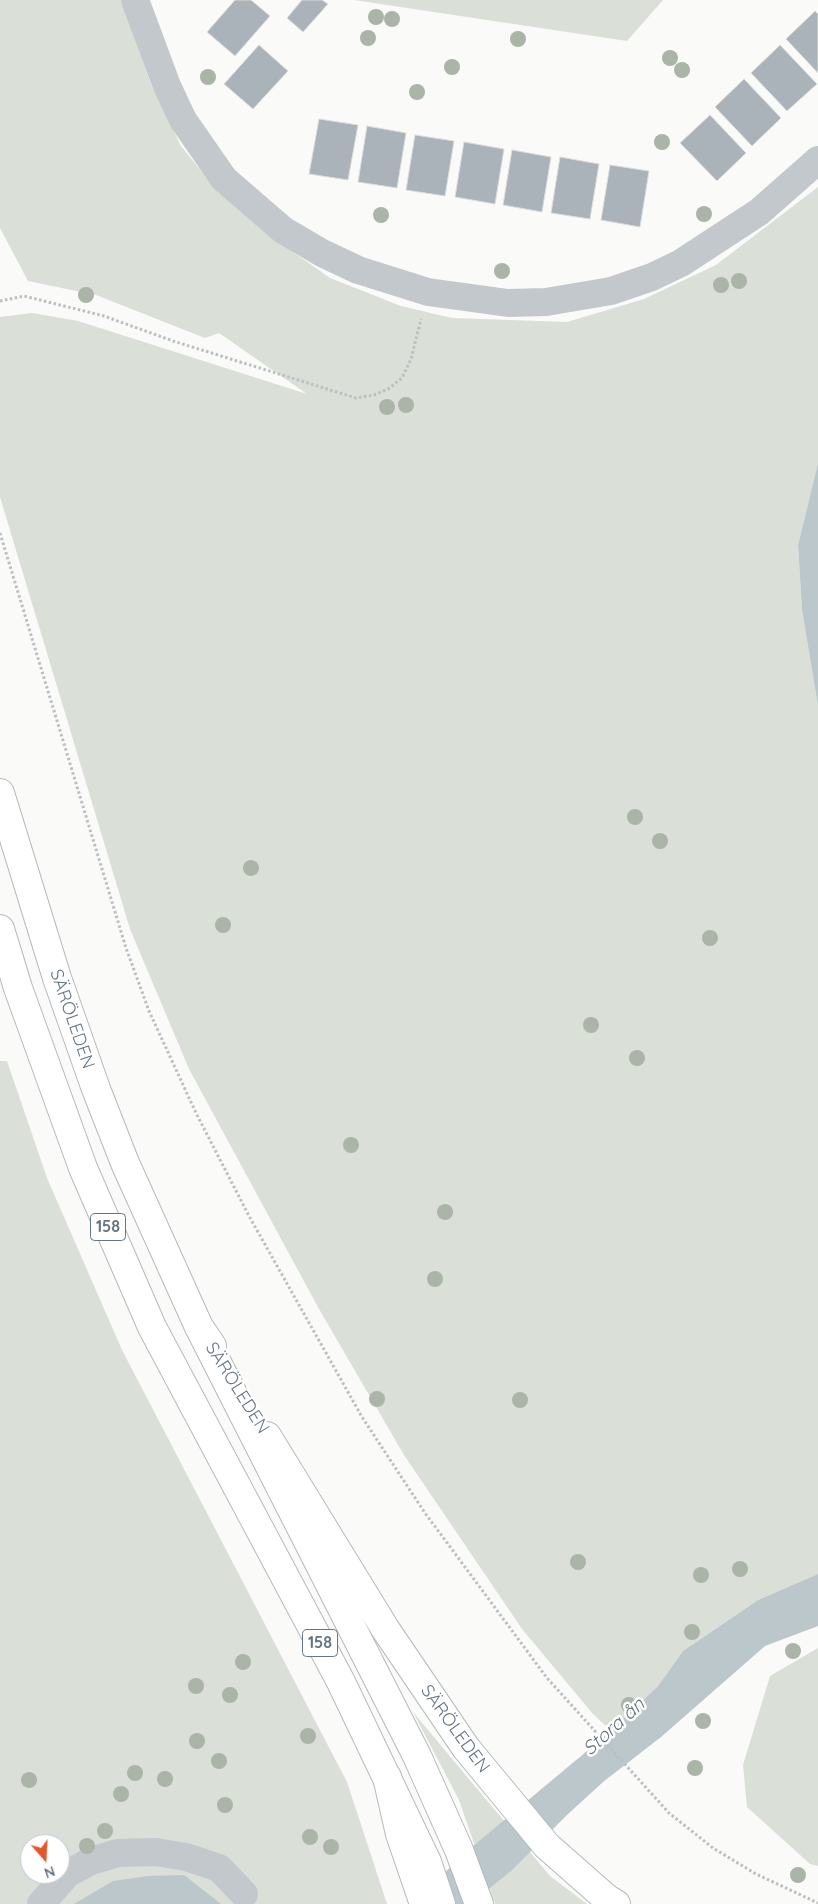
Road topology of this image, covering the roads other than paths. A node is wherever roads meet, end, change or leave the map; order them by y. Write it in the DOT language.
graph roads {
  1 [pos="135,0"];
  2 [pos="818,160"];
  3 [pos="0,793"];
  4 [pos="0,929"];
  5 [pos="199,1327"];
  6 [pos="419,1864"];
  7 [pos="244,1894"];
  8 [pos="611,1902"];
  9 [pos="41,1904"];
  10 [pos="424,1904"];
  11 [pos="441,1904"];
  12 [pos="479,1904"];
  1 -- 2 [label="street"];
  3 -- 5 [label="main road, SÄRÖLEDEN / 158"];
  4 -- 6 [label="main road, 158"];
  5 -- 8 [label="main road, SÄRÖLEDEN / 158"];
  5 -- 12 [label="main road"];
  6 -- 10 [label="main road"];
  6 -- 11 [label="main road"];
  7 -- 9 [label="street"];
}
